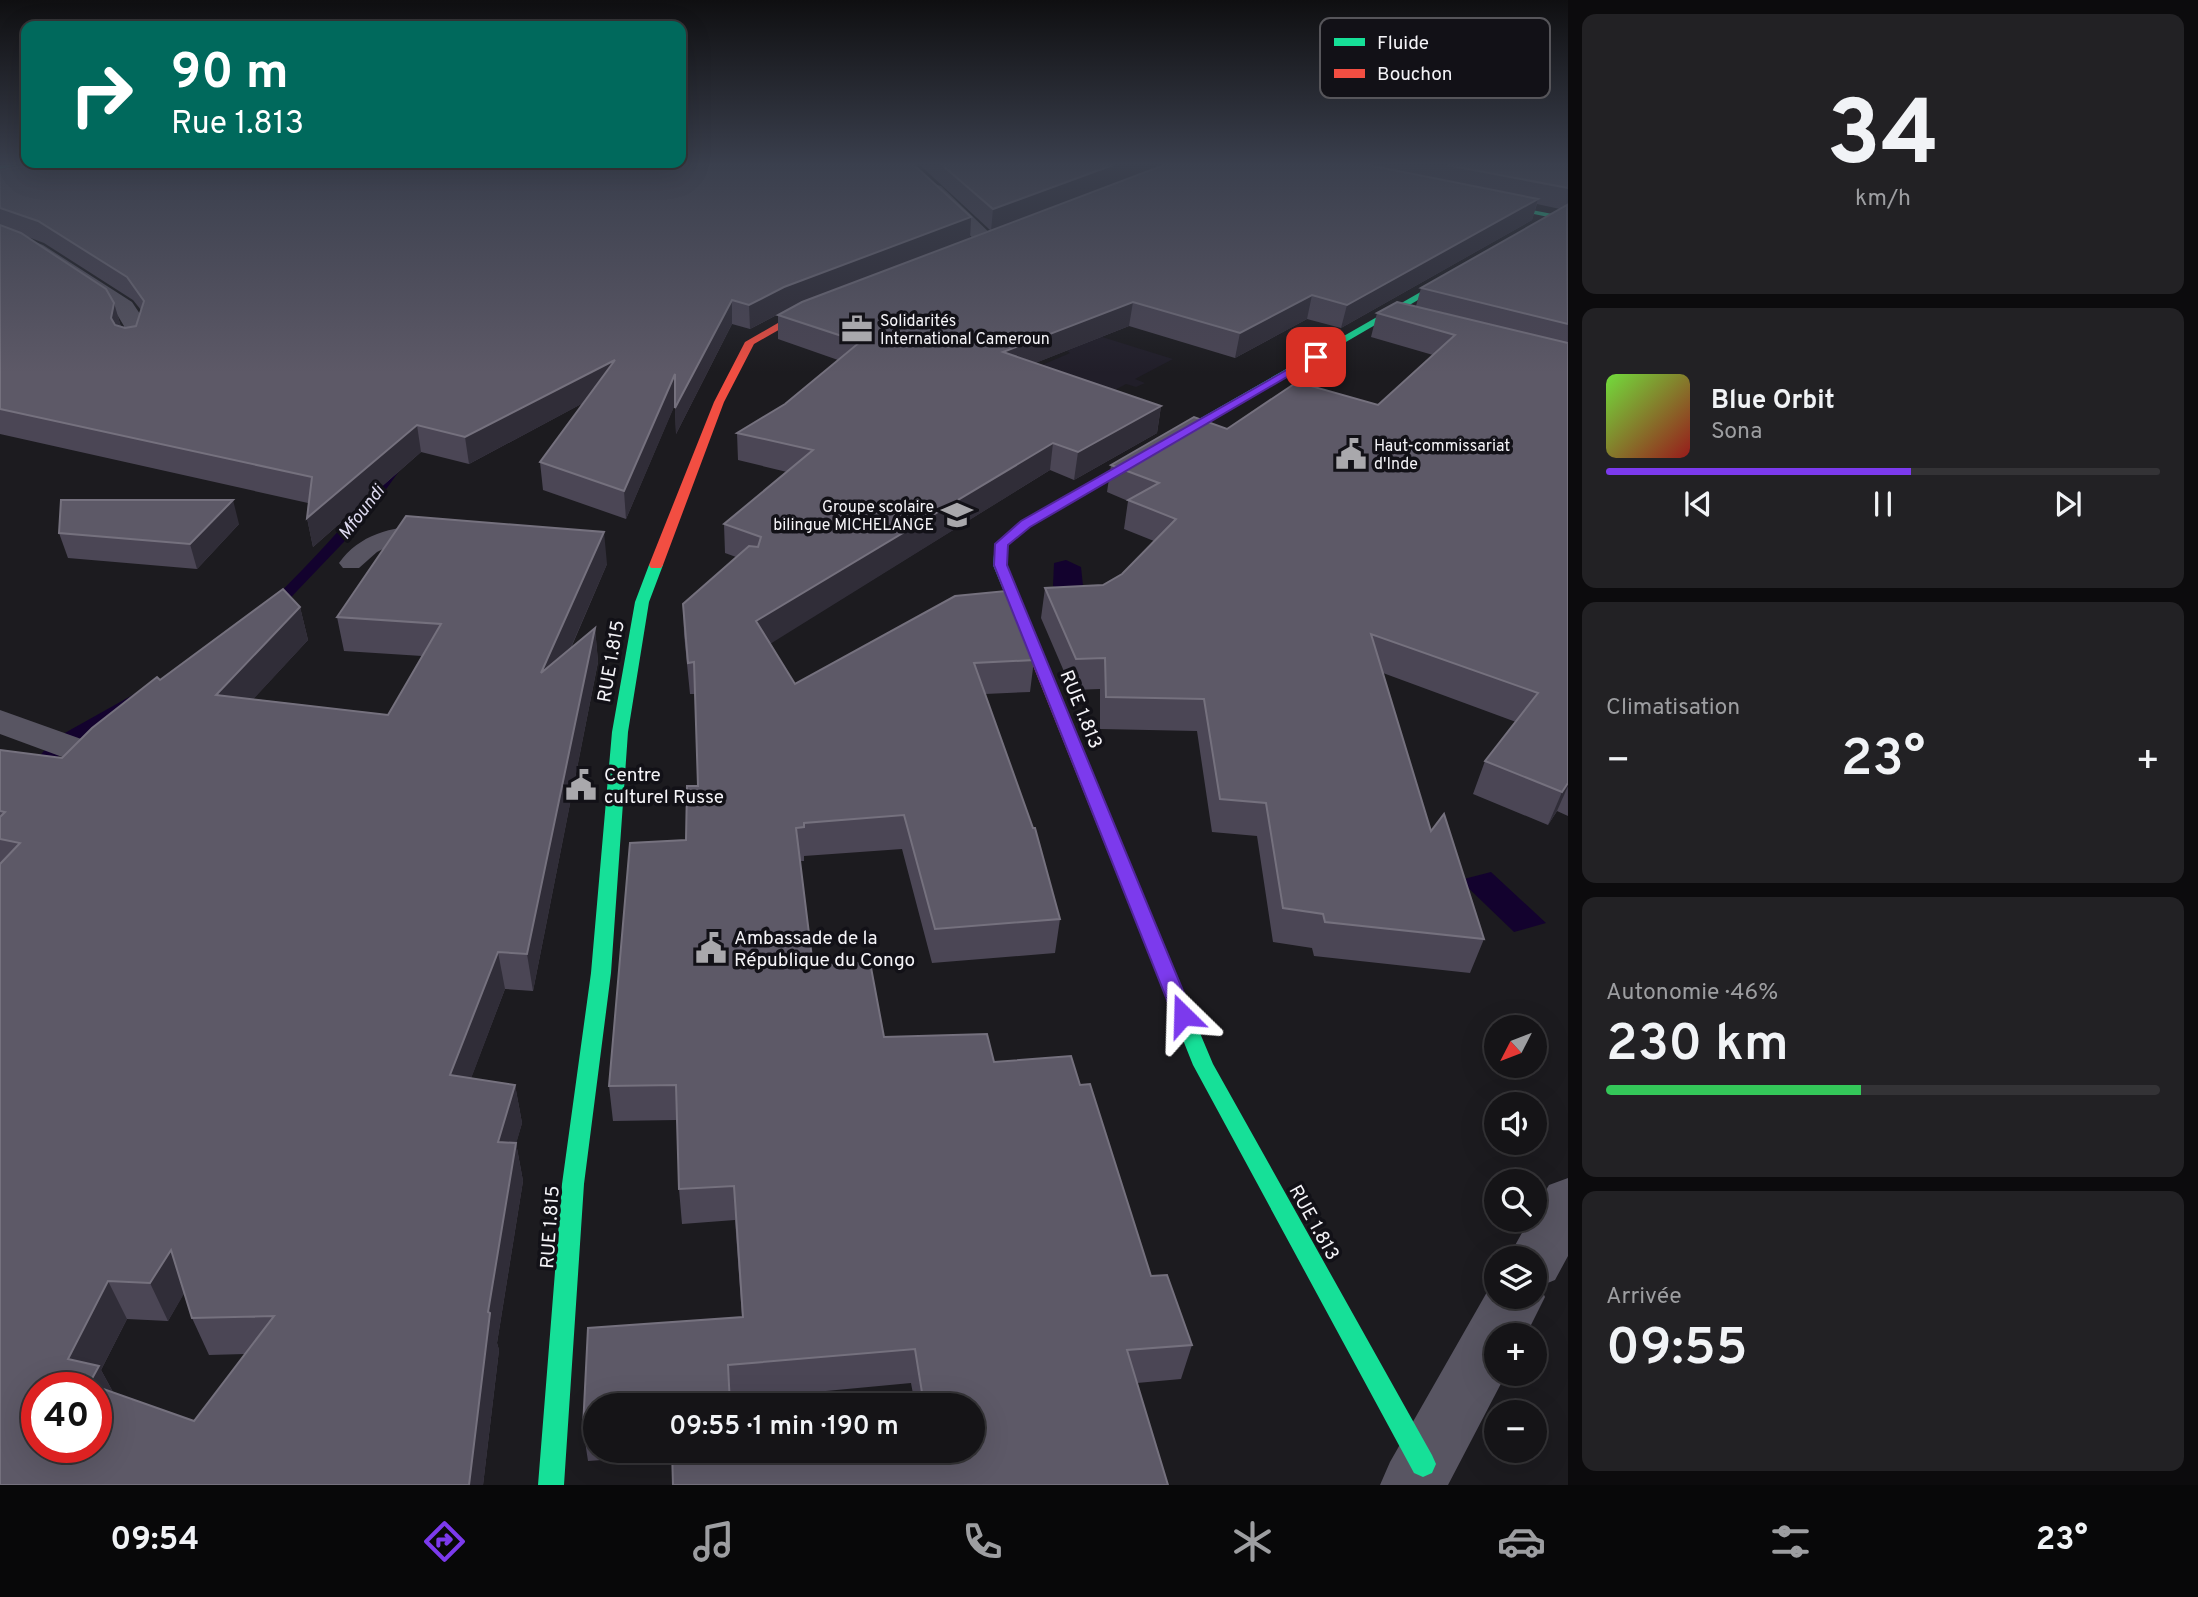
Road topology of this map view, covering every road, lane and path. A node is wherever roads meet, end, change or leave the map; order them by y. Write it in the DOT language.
graph roads {
  1 [pos="0,234"];
  2 [pos="980,234"];
  3 [pos="988,242"];
  4 [pos="1473,266"];
  5 [pos="839,300"];
  6 [pos="1389,315"];
  7 [pos="1415,322"];
  8 [pos="133,343"];
  9 [pos="428,554"];
  10 [pos="351,563"];
  11 [pos="11,725"];
  12 [pos="84,753"];
  13 [pos="1568,1202"];
  14 [pos="1544,1246"];
  15 [pos="1509,1309"];
  16 [pos="1418,1475"];
  17 [pos="551,1485"];
  1 -- 8 [label="street"];
  2 -- 3 [label="street"];
  4 -- 6 [label="main road, RUE 1.813"];
  5 -- 17 [label="main road, RUE 1.815"];
  6 -- 7 [label="street"];
  6 -- 16 [label="main road, RUE 1.813"];
  9 -- 10 [label="lane"];
  11 -- 12 [label="street"];
  13 -- 14 [label="street"];
  15 -- 16 [label="street"];
}
